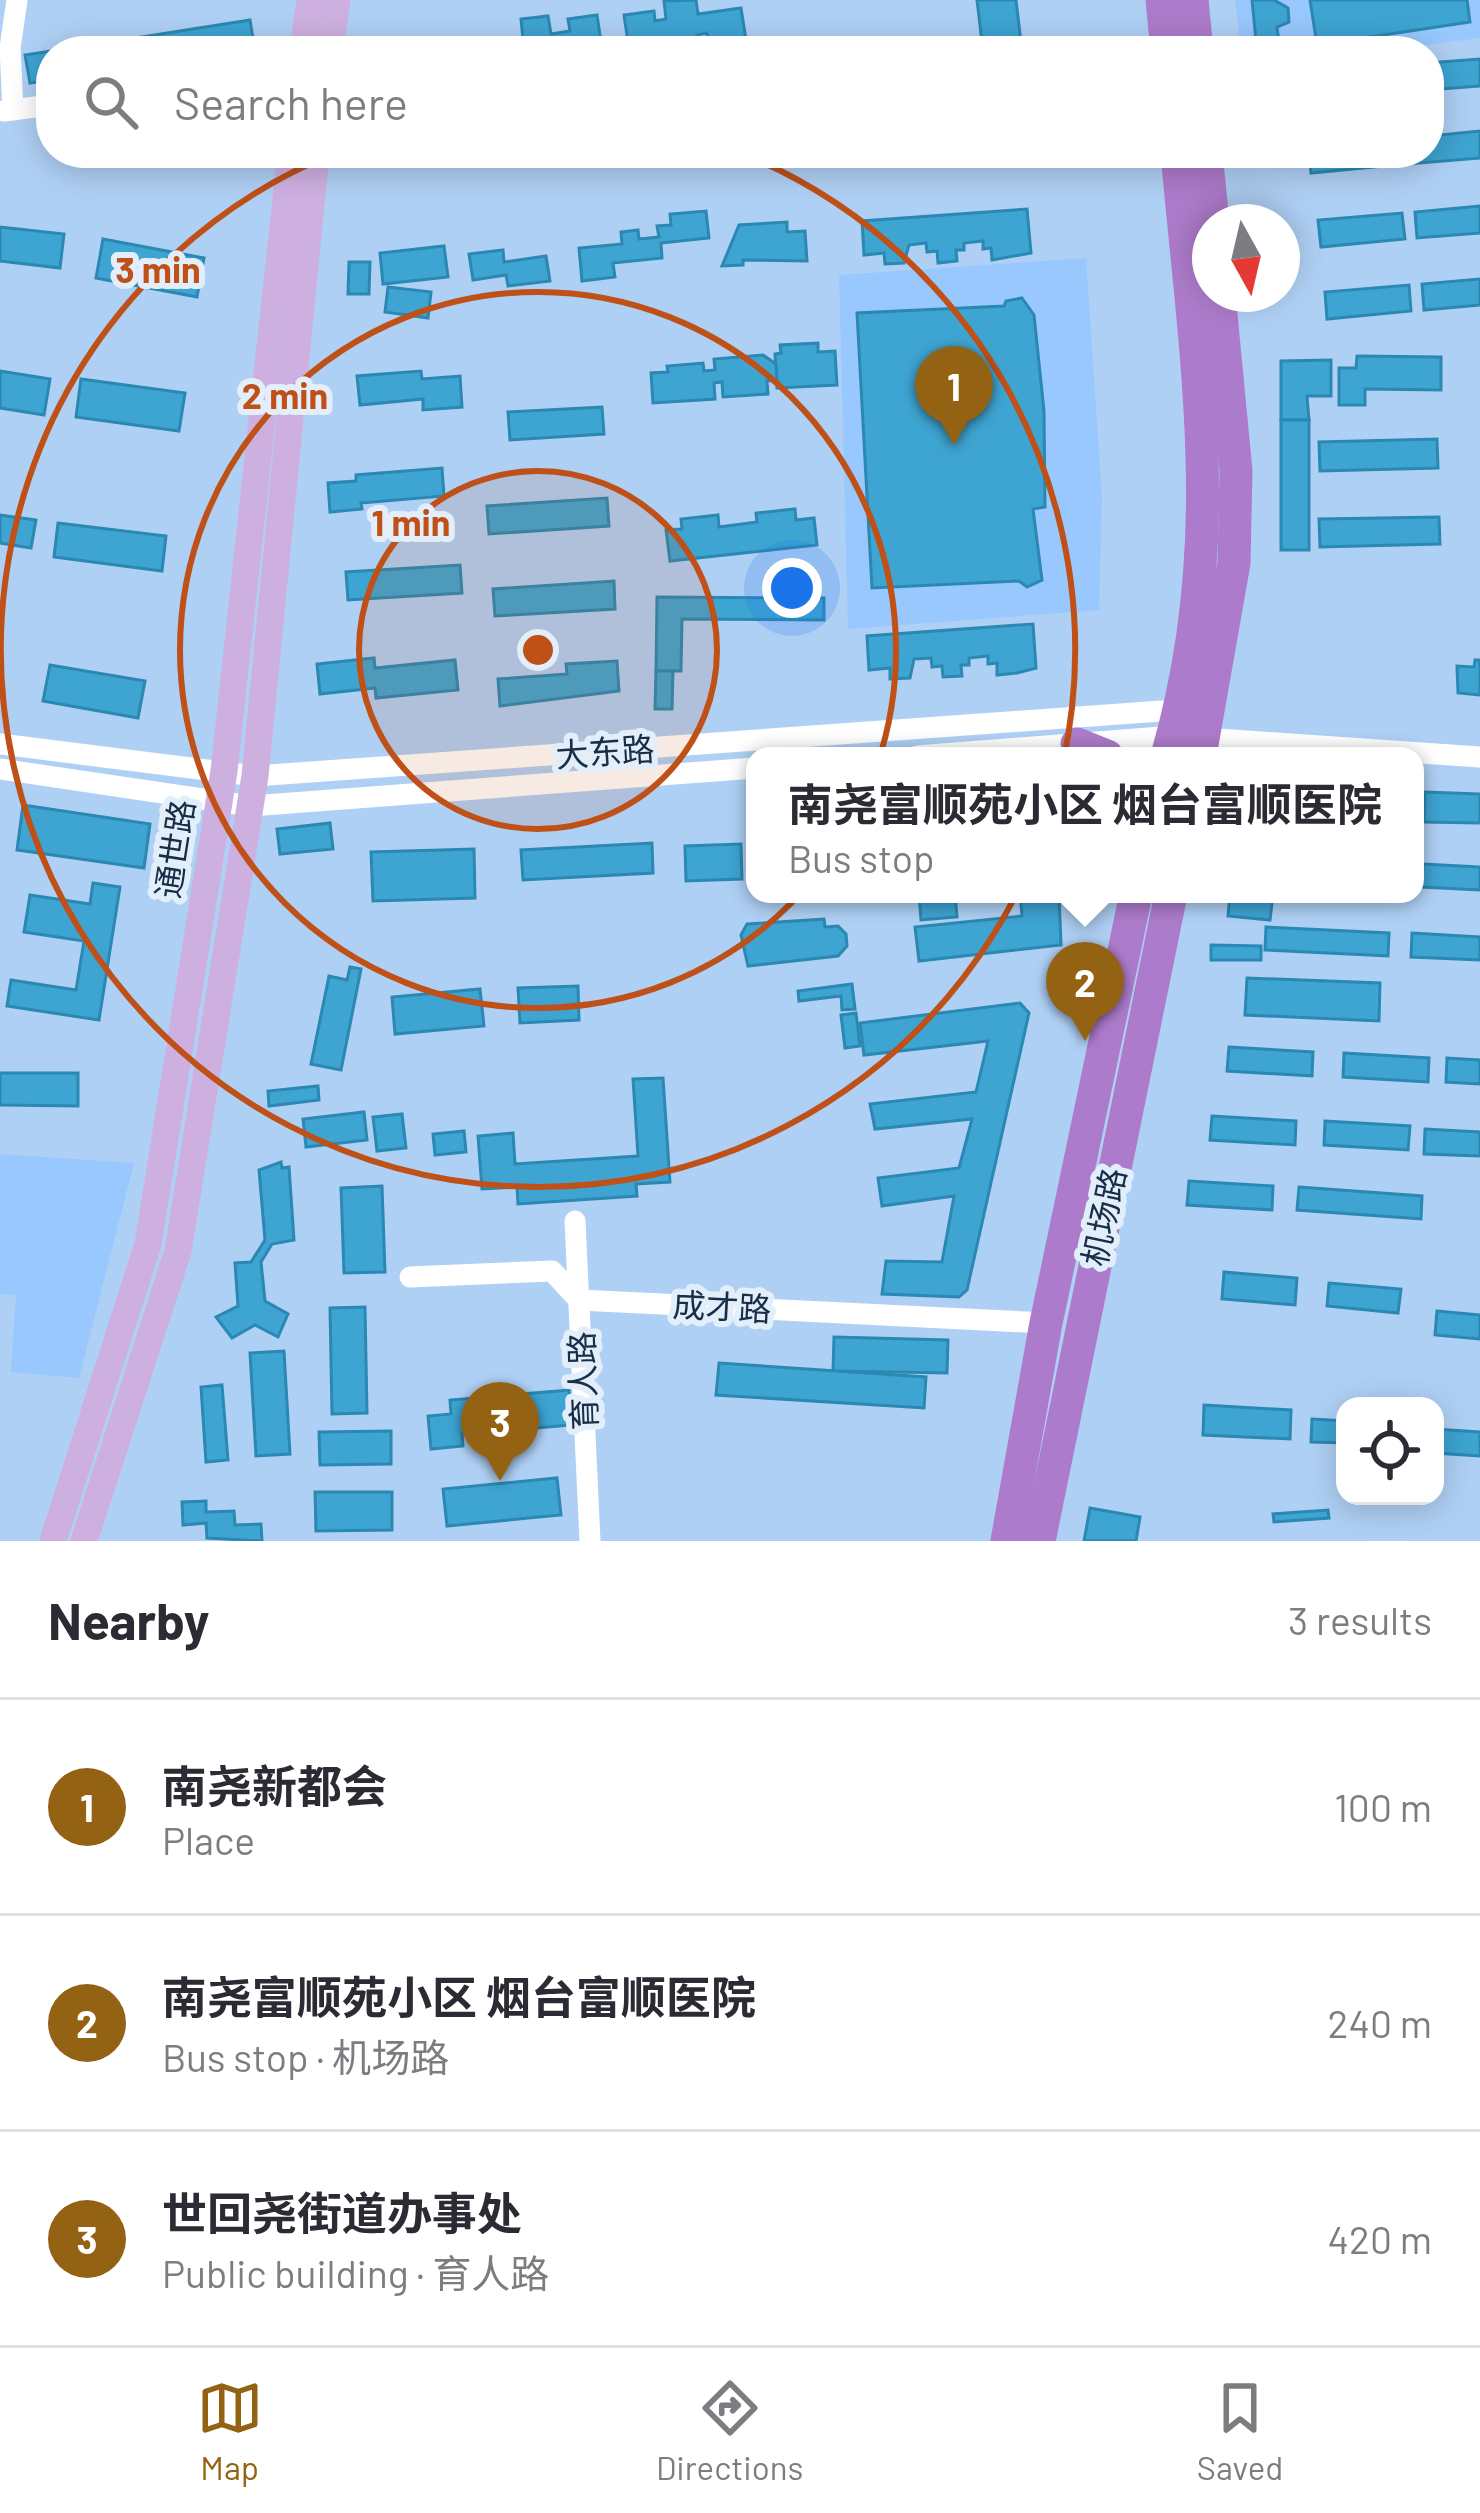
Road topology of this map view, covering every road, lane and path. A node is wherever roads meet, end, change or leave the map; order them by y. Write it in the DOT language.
graph roads {
  1 [pos="17,0"];
  2 [pos="310,0"];
  3 [pos="337,0"];
  4 [pos="1162,0"];
  5 [pos="1192,0"];
  6 [pos="305,36"];
  7 [pos="332,36"];
  8 [pos="1166,36"];
  9 [pos="1196,36"];
  10 [pos="7,111"];
  11 [pos="289,168"];
  12 [pos="315,168"];
  13 [pos="1178,168"];
  14 [pos="1208,168"];
  15 [pos="1211,204"];
  16 [pos="1222,312"];
  17 [pos="1189,734"];
  18 [pos="0,744"];
  19 [pos="900,747"];
  20 [pos="1110,747"];
  21 [pos="1353,747"];
  22 [pos="1424,753"];
  23 [pos="746,754"];
  24 [pos="1480,757"];
  25 [pos="0,769"];
  26 [pos="746,769"];
  27 [pos="224,771"];
  28 [pos="254,776"];
  29 [pos="219,801"];
  30 [pos="250,806"];
  31 [pos="1134,903"];
  32 [pos="1169,903"];
  33 [pos="574,1221"];
  34 [pos="410,1277"];
  35 [pos="579,1300"];
  36 [pos="1046,1323"];
  37 [pos="53,1541"];
  38 [pos="84,1541"];
  39 [pos="590,1541"];
  40 [pos="1007,1541"];
  41 [pos="1040,1541"];
  1 -- 10 [label="street"];
  2 -- 6 [label="main road"];
  3 -- 7 [label="main road"];
  4 -- 8 [label="highway"];
  5 -- 9 [label="highway"];
  11 -- 27 [label="main road, 通世路"];
  12 -- 28 [label="main road, 通世路"];
  13 -- 17 [label="highway"];
  14 -- 15 [label="highway"];
  16 -- 17 [label="highway"];
  17 -- 19 [label="street, 大东路"];
  17 -- 20 [label="street"];
  17 -- 21 [label="street"];
  18 -- 27 [label="street, 大东路"];
  22 -- 24 [label="street"];
  23 -- 28 [label="street, 大东路"];
  25 -- 29 [label="street, 大东路"];
  26 -- 30 [label="street, 大东路"];
  27 -- 28 [label="street, 大东路"];
  27 -- 29 [label="main road, 通世路"];
  28 -- 30 [label="main road, 通世路"];
  29 -- 30 [label="street, 大东路"];
  29 -- 37 [label="main road, 通世路"];
  30 -- 38 [label="main road, 通世路"];
  31 -- 36 [label="highway, 机场路"];
  32 -- 41 [label="highway, 机场路"];
  33 -- 35 [label="street, 育人路"];
  34 -- 35 [label="street, 成才路"];
  35 -- 36 [label="street, 成才路"];
  35 -- 39 [label="street, 育人路"];
  36 -- 40 [label="highway, 机场路"];
}
